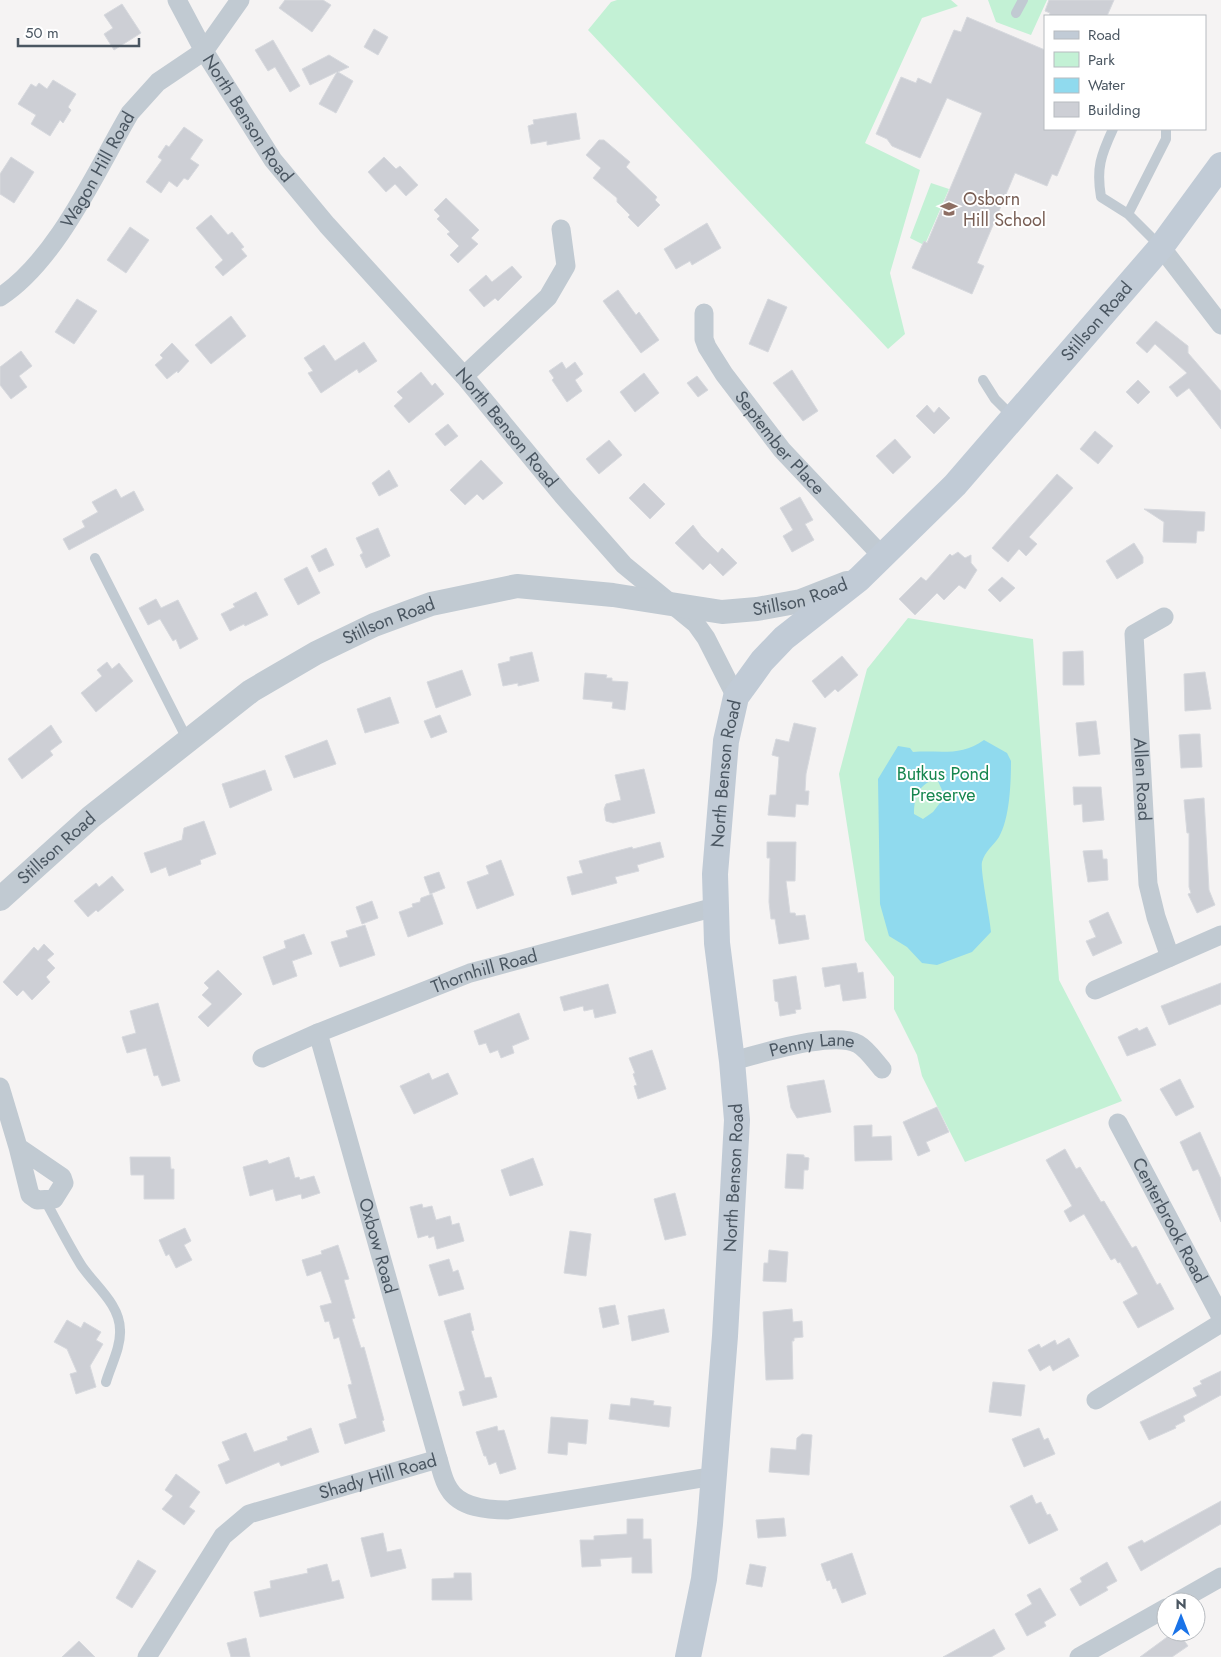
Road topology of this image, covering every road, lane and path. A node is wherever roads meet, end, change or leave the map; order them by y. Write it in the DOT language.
graph roads {
  1 [pos="177,0"];
  2 [pos="240,0"];
  3 [pos="1023,0"];
  4 [pos="1016,13"];
  5 [pos="204,51"];
  6 [pos="1113,130"];
  7 [pos="1166,130"];
  8 [pos="1221,164"];
  9 [pos="1128,214"];
  10 [pos="562,229"];
  11 [pos="1161,247"];
  12 [pos="0,297"];
  13 [pos="704,313"];
  14 [pos="1221,325"];
  15 [pos="464,376"];
  16 [pos="983,380"];
  17 [pos="1014,418"];
  18 [pos="883,557"];
  19 [pos="95,558"];
  20 [pos="859,579"];
  21 [pos="672,605"];
  22 [pos="1164,617"];
  23 [pos="736,697"];
  24 [pos="188,741"];
  25 [pos="0,899"];
  26 [pos="715,907"];
  27 [pos="1221,935"];
  28 [pos="1170,957"];
  29 [pos="1095,990"];
  30 [pos="318,1033"];
  31 [pos="262,1058"];
  32 [pos="732,1061"];
  33 [pos="882,1069"];
  34 [pos="0,1086"];
  35 [pos="1118,1123"];
  36 [pos="18,1147"];
  37 [pos="45,1200"];
  38 [pos="1221,1317"];
  39 [pos="1221,1323"];
  40 [pos="106,1382"];
  41 [pos="1096,1400"];
  42 [pos="438,1459"];
  43 [pos="715,1476"];
  44 [pos="1221,1577"];
  45 [pos="1194,1592"];
  46 [pos="1156,1614"];
  47 [pos="1088,1655"];
  48 [pos="147,1657"];
  49 [pos="688,1657"];
  1 -- 5 [label="street, North Benson Road"];
  2 -- 5 [label="street"];
  3 -- 4 [label="lane"];
  5 -- 12 [label="street, Wagon Hill Road"];
  5 -- 15 [label="street, North Benson Road"];
  6 -- 9 [label="lane"];
  7 -- 9 [label="lane"];
  8 -- 11 [label="main road, Stillson Road"];
  9 -- 11 [label="lane"];
  10 -- 15 [label="street"];
  11 -- 14 [label="street"];
  11 -- 17 [label="main road, Stillson Road"];
  13 -- 18 [label="street, September Place"];
  15 -- 21 [label="street, North Benson Road"];
  16 -- 17 [label="lane"];
  17 -- 18 [label="main road, Stillson Road"];
  18 -- 20 [label="main road, Stillson Road"];
  19 -- 24 [label="lane"];
  20 -- 21 [label="street, Stillson Road"];
  20 -- 23 [label="main road, Stillson Road"];
  21 -- 23 [label="street, North Benson Road"];
  21 -- 24 [label="street, Stillson Road"];
  22 -- 28 [label="street, Allen Road"];
  23 -- 26 [label="main road, North Benson Road"];
  24 -- 25 [label="street, Stillson Road"];
  26 -- 30 [label="street, Thornhill Road"];
  26 -- 32 [label="main road, North Benson Road"];
  27 -- 28 [label="street"];
  28 -- 29 [label="street"];
  30 -- 31 [label="street, Thornhill Road"];
  30 -- 42 [label="street, Oxbow Road"];
  32 -- 33 [label="street, Penny Lane"];
  32 -- 43 [label="main road, North Benson Road"];
  34 -- 36 [label="street"];
  35 -- 38 [label="street, Centerbrook Road"];
  36 -- 37 [label="street"];
  36 -- 37 [label="street"];
  37 -- 40 [label="lane"];
  39 -- 41 [label="street"];
  42 -- 43 [label="street, Shady Hill Road"];
  42 -- 48 [label="street, Shady Hill Road"];
  43 -- 49 [label="main road, North Benson Road"];
  44 -- 45 [label="street"];
  46 -- 47 [label="street"];
}
